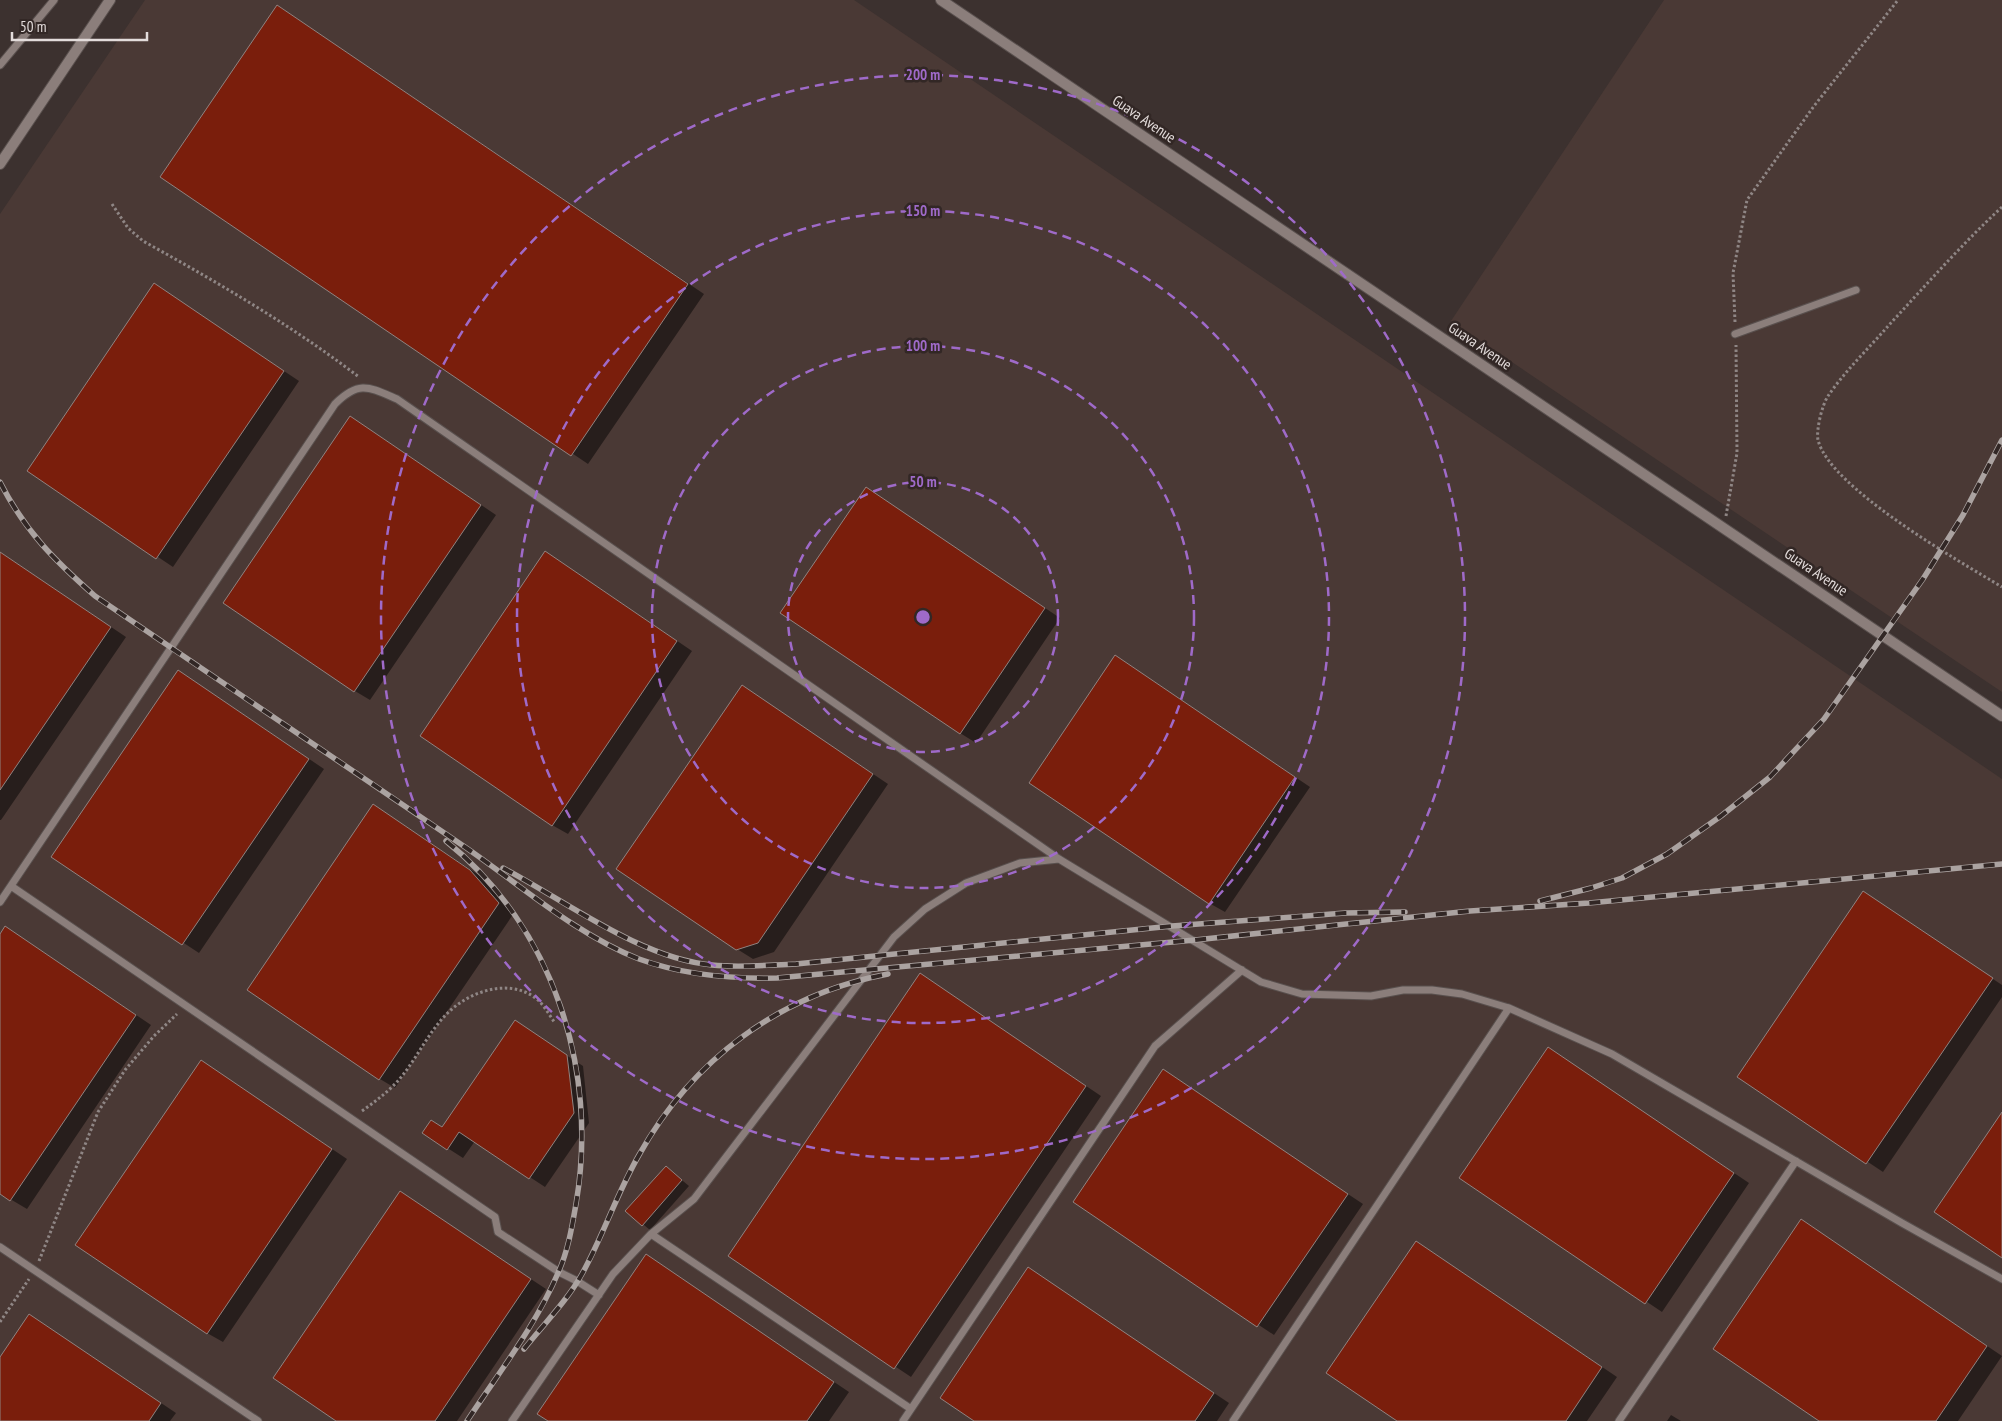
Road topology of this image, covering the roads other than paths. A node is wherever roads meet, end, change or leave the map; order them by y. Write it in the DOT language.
graph roads {
  1 [pos="54,0"];
  2 [pos="110,0"];
  3 [pos="941,0"];
  4 [pos="0,65"];
  5 [pos="3,152"];
  6 [pos="0,164"];
  7 [pos="1856,290"];
  8 [pos="1735,334"];
  9 [pos="2002,716"];
  10 [pos="1059,859"];
  11 [pos="11,886"];
  12 [pos="0,902"];
  13 [pos="1242,970"];
  14 [pos="1509,1008"];
  15 [pos="1796,1161"];
  16 [pos="651,1234"];
  17 [pos="0,1247"];
  18 [pos="2002,1279"];
  19 [pos="599,1295"];
  20 [pos="911,1409"];
  21 [pos="258,1421"];
  22 [pos="512,1421"];
  23 [pos="903,1421"];
  24 [pos="1233,1421"];
  25 [pos="1619,1421"];
  1 -- 4 [label="lane"];
  2 -- 5 [label="street"];
  3 -- 9 [label="street, Guava Avenue"];
  5 -- 6 [label="street"];
  7 -- 8 [label="lane"];
  10 -- 11 [label="lane"];
  10 -- 13 [label="lane"];
  10 -- 16 [label="lane"];
  11 -- 12 [label="lane"];
  11 -- 19 [label="lane"];
  13 -- 14 [label="lane"];
  13 -- 20 [label="lane"];
  14 -- 15 [label="lane"];
  14 -- 24 [label="lane"];
  15 -- 18 [label="lane"];
  15 -- 25 [label="lane"];
  16 -- 19 [label="lane"];
  16 -- 20 [label="lane"];
  17 -- 21 [label="lane"];
  19 -- 22 [label="lane"];
  20 -- 23 [label="lane"];
}
